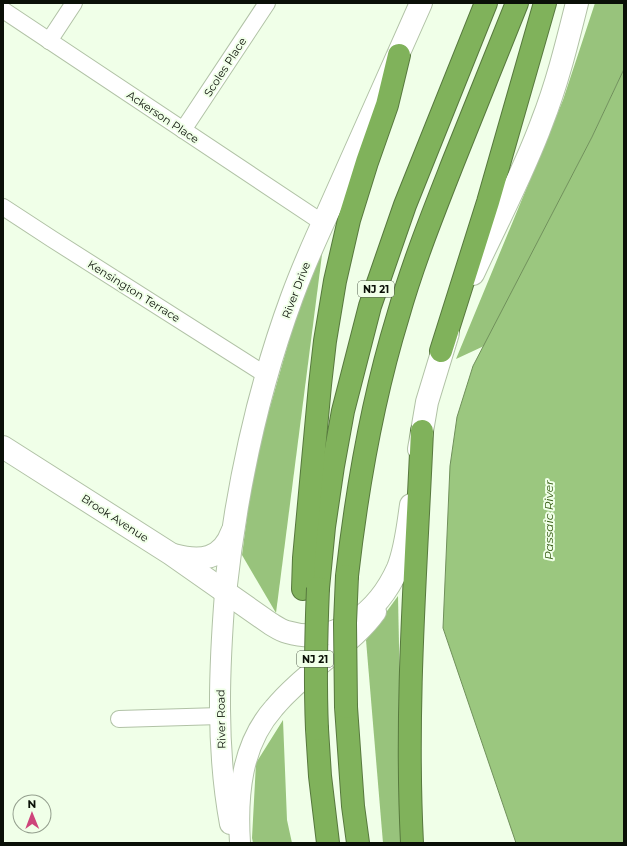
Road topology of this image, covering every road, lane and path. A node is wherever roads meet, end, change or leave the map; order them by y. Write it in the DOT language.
graph roads {
  1 [pos="74,3"];
  2 [pos="267,3"];
  3 [pos="421,3"];
  4 [pos="486,3"];
  5 [pos="517,3"];
  6 [pos="545,3"];
  7 [pos="577,3"];
  8 [pos="3,10"];
  9 [pos="49,41"];
  10 [pos="399,55"];
  11 [pos="183,130"];
  12 [pos="3,207"];
  13 [pos="323,223"];
  14 [pos="441,351"];
  15 [pos="266,375"];
  16 [pos="422,431"];
  17 [pos="3,447"];
  18 [pos="233,528"];
  19 [pos="171,554"];
  20 [pos="399,566"];
  21 [pos="310,589"];
  22 [pos="225,593"];
  23 [pos="271,624"];
  24 [pos="220,716"];
  25 [pos="119,719"];
  26 [pos="234,843"];
  27 [pos="240,843"];
  28 [pos="328,843"];
  29 [pos="358,843"];
  30 [pos="412,843"];
  1 -- 9 [label="street"];
  2 -- 11 [label="street, Scoles Place"];
  3 -- 10 [label="main road, River Drive"];
  4 -- 21 [label="highway, NJ 21"];
  5 -- 29 [label="highway, NJ 21, bridge"];
  6 -- 14 [label="highway"];
  7 -- 14 [label="main road"];
  8 -- 9 [label="street, Ackerson Place"];
  9 -- 11 [label="street, Ackerson Place"];
  10 -- 13 [label="main road, River Drive"];
  10 -- 21 [label="highway"];
  11 -- 13 [label="street, Ackerson Place"];
  12 -- 15 [label="street, Kensington Terrace"];
  13 -- 15 [label="main road, River Drive"];
  14 -- 16 [label="main road"];
  15 -- 18 [label="main road, River Drive"];
  16 -- 20 [label="main road"];
  16 -- 30 [label="highway"];
  17 -- 19 [label="main road, Brook Avenue"];
  18 -- 19 [label="main road"];
  18 -- 22 [label="main road, River Drive"];
  18 -- 23 [label="main road"];
  19 -- 22 [label="main road, Brook Avenue"];
  20 -- 23 [label="main road"];
  20 -- 27 [label="street"];
  21 -- 28 [label="highway, bridge"];
  22 -- 23 [label="main road, Brook Avenue"];
  22 -- 24 [label="street, River Road"];
  24 -- 25 [label="street"];
  24 -- 26 [label="street, River Road"];
}
